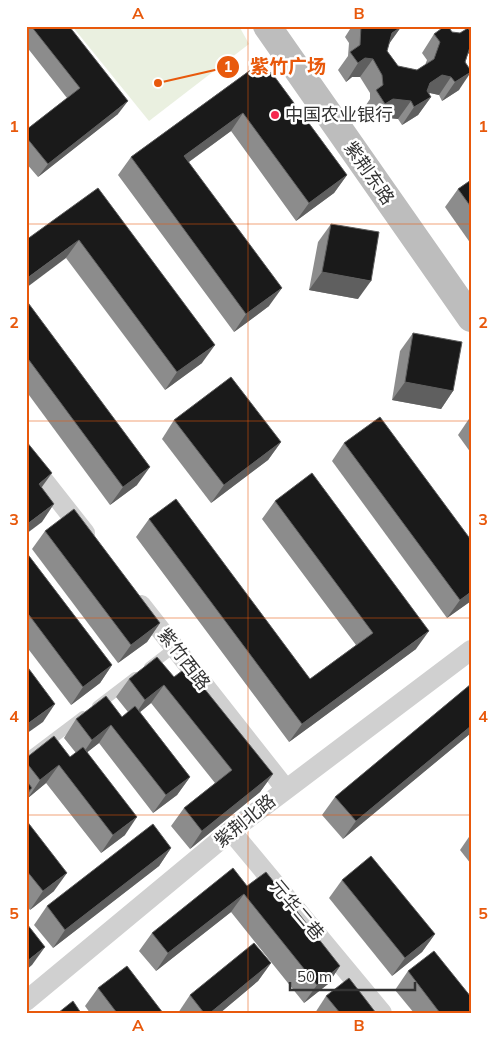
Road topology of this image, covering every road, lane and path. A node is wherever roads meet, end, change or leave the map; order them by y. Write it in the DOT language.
graph roads {
  1 [pos="267,26"];
  2 [pos="471,318"];
  3 [pos="26,458"];
  4 [pos="98,549"];
  5 [pos="127,587"];
  6 [pos="175,648"];
  7 [pos="471,650"];
  8 [pos="26,760"];
  9 [pos="285,788"];
  10 [pos="231,831"];
  11 [pos="26,1001"];
  12 [pos="382,1013"];
  1 -- 2 [label="street, 紫荆东路"];
  3 -- 4 [label="street"];
  5 -- 6 [label="street, 紫竹西路"];
  6 -- 8 [label="lane"];
  6 -- 9 [label="street, 紫竹西路"];
  7 -- 9 [label="street, 紫荆北路"];
  9 -- 10 [label="street, 紫荆北路"];
  10 -- 11 [label="street, 紫荆北路"];
  10 -- 12 [label="street, 元华二巷"];
}
